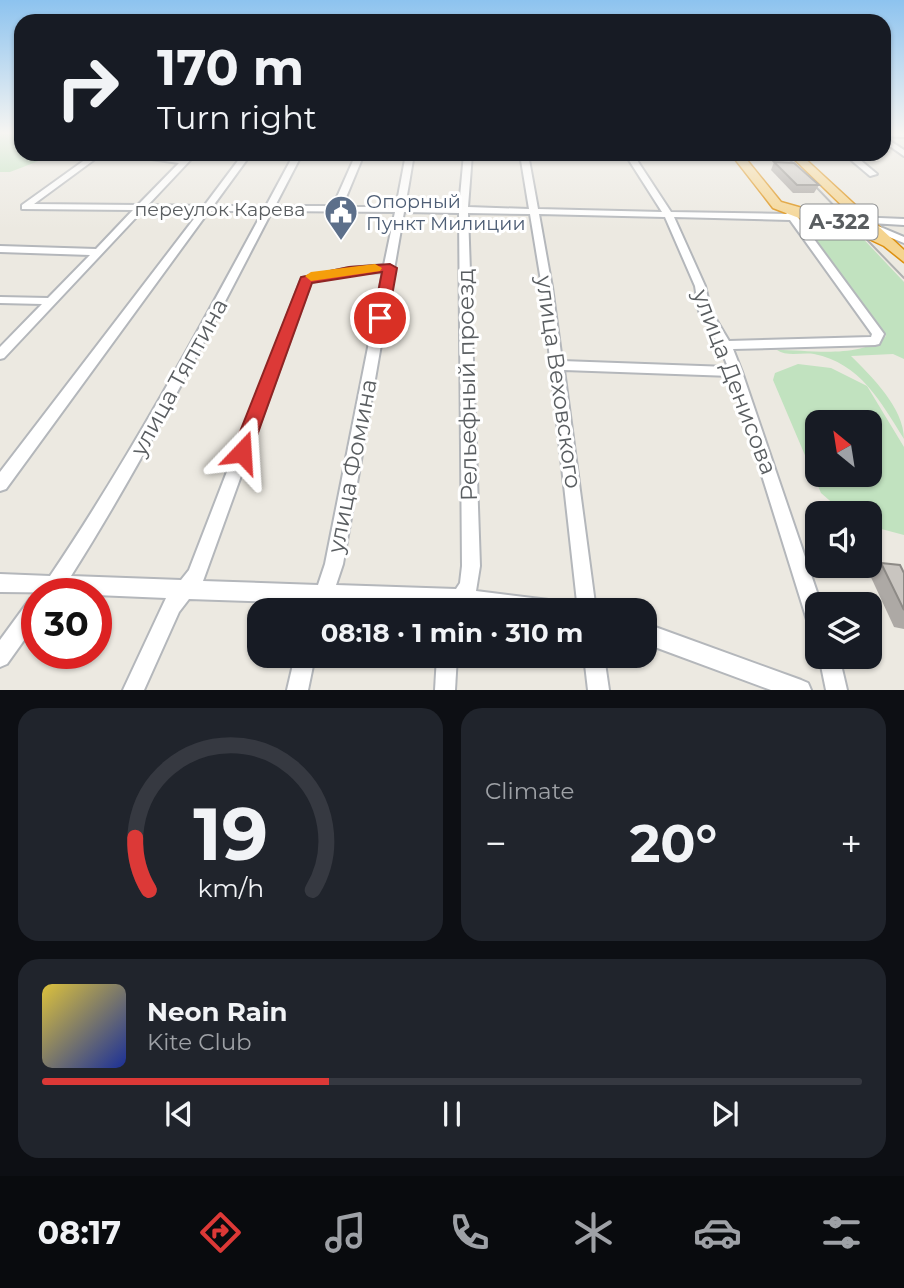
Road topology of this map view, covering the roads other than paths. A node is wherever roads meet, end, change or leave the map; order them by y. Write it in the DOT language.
graph roads {
  1 [pos="83,164"];
  2 [pos="183,164"];
  3 [pos="239,164"];
  4 [pos="293,164"];
  5 [pos="356,164"];
  6 [pos="408,164"];
  7 [pos="467,164"];
  8 [pos="526,164"];
  9 [pos="636,164"];
  10 [pos="744,164"];
  11 [pos="805,164"];
  12 [pos="861,164"];
  13 [pos="873,174"];
  14 [pos="205,209"];
  15 [pos="272,209"];
  16 [pos="336,209"];
  17 [pos="400,209"];
  18 [pos="139,210"];
  19 [pos="463,210"];
  20 [pos="535,212"];
  21 [pos="789,213"];
  22 [pos="669,216"];
  23 [pos="820,218"];
  24 [pos="904,222"];
  25 [pos="866,223"];
  26 [pos="904,240"];
  27 [pos="887,243"];
  28 [pos="0,249"];
  29 [pos="96,252"];
  30 [pos="903,254"];
  31 [pos="390,268"];
  32 [pos="0,300"];
  33 [pos="50,301"];
  34 [pos="725,345"];
  35 [pos="0,355"];
  36 [pos="558,365"];
  37 [pos="736,372"];
  38 [pos="0,484"];
  39 [pos="58,578"];
  40 [pos="0,583"];
  41 [pos="21,585"];
  42 [pos="112,590"];
  43 [pos="185,591"];
  44 [pos="808,592"];
  45 [pos="264,598"];
  46 [pos="323,598"];
  47 [pos="462,598"];
  48 [pos="585,598"];
  49 [pos="21,628"];
  50 [pos="657,638"];
  51 [pos="0,657"];
  52 [pos="302,668"];
  53 [pos="446,668"];
  54 [pos="596,668"];
  55 [pos="832,669"];
  56 [pos="133,690"];
  57 [pos="297,690"];
  58 [pos="445,690"];
  59 [pos="599,690"];
  60 [pos="801,690"];
  61 [pos="837,690"];
  1 -- 18 [label="street, переулок Карева"];
  2 -- 18 [label="street"];
  3 -- 14 [label="street"];
  4 -- 15 [label="street, улица Тяптина"];
  5 -- 16 [label="street"];
  6 -- 17 [label="street, улица Фомина"];
  7 -- 19 [label="street, Рельефный проезд"];
  8 -- 20 [label="street, улица Веховского"];
  9 -- 22 [label="street, улица Денисова"];
  10 -- 21 [label="highway, А-322"];
  11 -- 25 [label="highway, А-322"];
  12 -- 13 [label="street"];
  14 -- 15 [label="street, переулок Карева"];
  14 -- 18 [label="street, переулок Карева"];
  14 -- 38 [label="street"];
  15 -- 16 [label="street, переулок Карева"];
  15 -- 39 [label="street, улица Тяптина"];
  16 -- 17 [label="street, переулок Карева"];
  17 -- 19 [label="street, переулок Карева"];
  17 -- 31 [label="street, улица Фомина"];
  18 -- 29 [label="street"];
  19 -- 20 [label="street, переулок Карева"];
  19 -- 47 [label="street, Рельефный проезд"];
  20 -- 22 [label="street, переулок Карева"];
  20 -- 36 [label="street, улица Веховского"];
  21 -- 22 [label="street, переулок Карева"];
  21 -- 23 [label="highway, А-322"];
  21 -- 34 [label="street"];
  22 -- 34 [label="street, улица Денисова"];
  23 -- 25 [label="street"];
  23 -- 27 [label="highway, А-322"];
  24 -- 25 [label="street"];
  25 -- 26 [label="street"];
  25 -- 27 [label="highway, А-322"];
  27 -- 30 [label="highway, А-322"];
  28 -- 29 [label="street"];
  29 -- 33 [label="street"];
  31 -- 43 [label="street"];
  31 -- 46 [label="street, улица Фомина"];
  32 -- 33 [label="street"];
  33 -- 35 [label="street"];
  34 -- 37 [label="street, улица Денисова"];
  36 -- 37 [label="street"];
  36 -- 48 [label="street, улица Веховского"];
  37 -- 44 [label="street, улица Денисова"];
  40 -- 41 [label="street"];
  42 -- 43 [label="street"];
  43 -- 45 [label="street"];
  43 -- 56 [label="street"];
  49 -- 51 [label="street"];
  50 -- 60 [label="street"];
  52 -- 57 [label="street"];
  53 -- 58 [label="street"];
  54 -- 59 [label="street"];
  55 -- 61 [label="street"];
}
